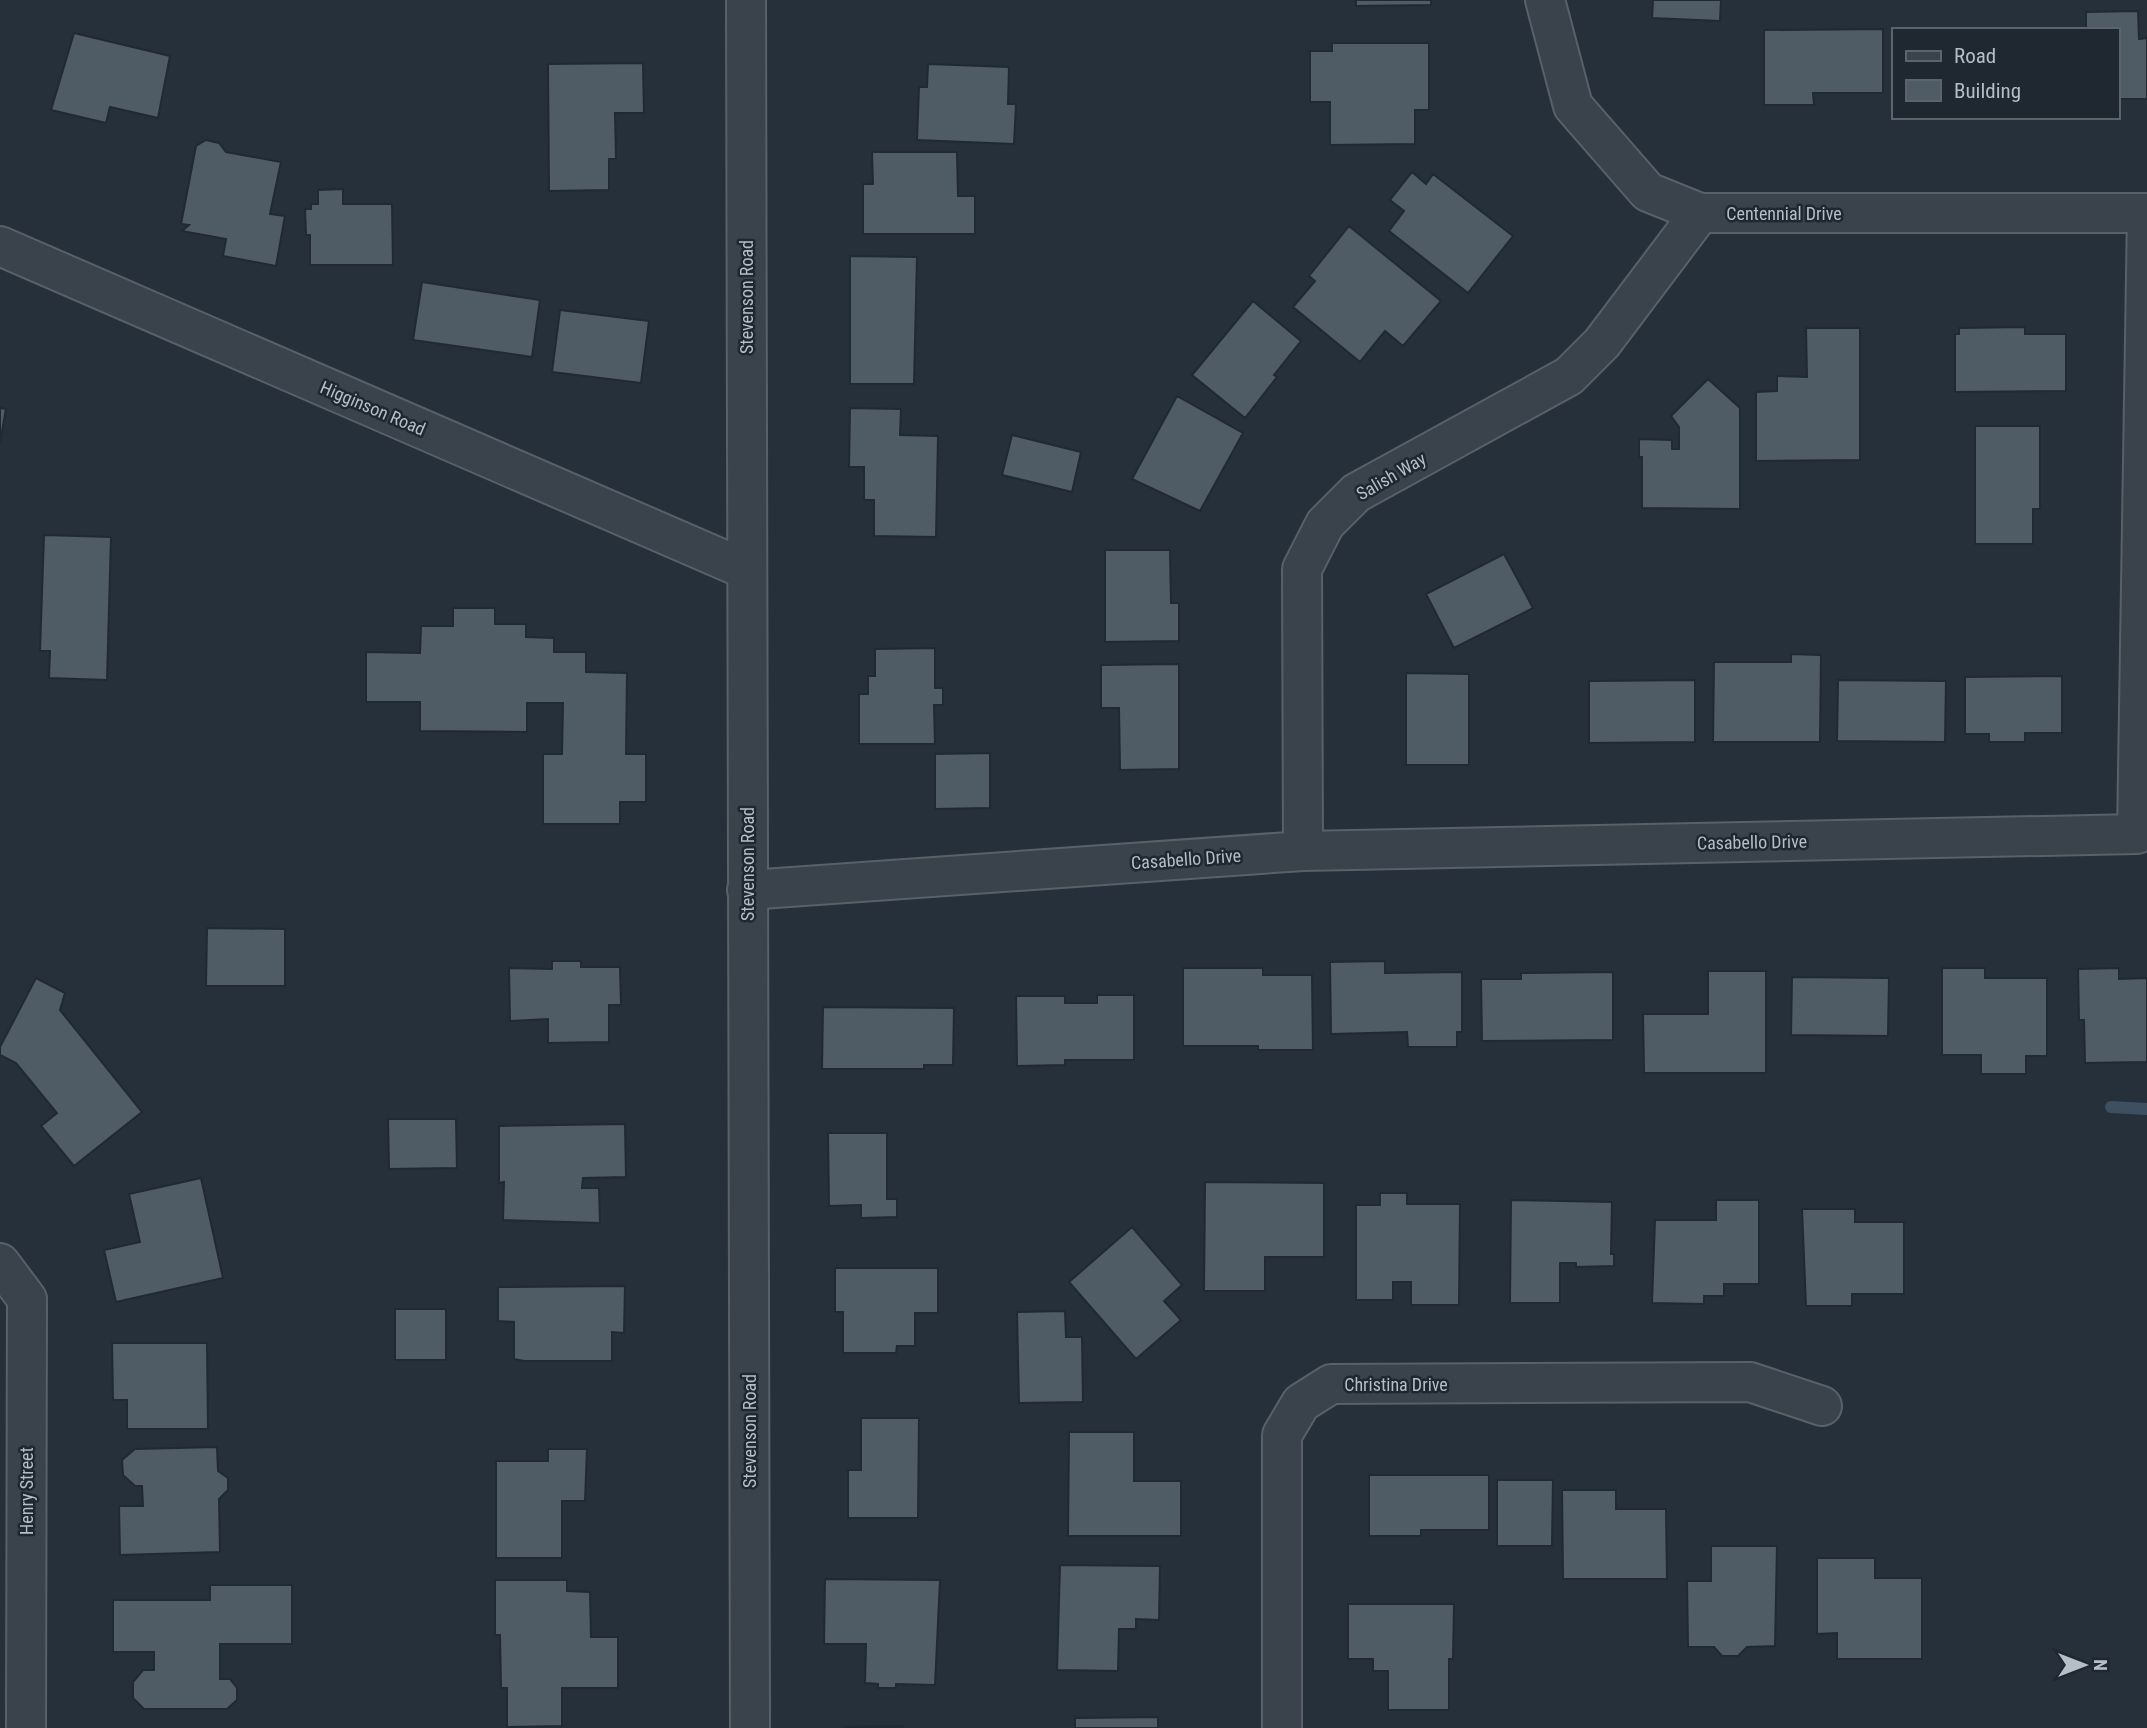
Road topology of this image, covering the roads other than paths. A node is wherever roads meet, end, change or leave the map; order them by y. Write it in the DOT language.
graph roads {
  1 [pos="746,0"];
  2 [pos="1545,0"];
  3 [pos="1700,213"];
  4 [pos="2147,213"];
  5 [pos="0,246"];
  6 [pos="747,570"];
  7 [pos="1303,851"];
  8 [pos="747,890"];
  9 [pos="0,1263"];
  10 [pos="1822,1406"];
  11 [pos="26,1728"];
  12 [pos="750,1728"];
  13 [pos="1282,1728"];
  1 -- 6 [label="street, Stevenson Road"];
  2 -- 3 [label="street, Centennial Drive"];
  3 -- 4 [label="street, Centennial Drive"];
  3 -- 7 [label="street, Salish Way"];
  4 -- 7 [label="street, Casabello Drive"];
  5 -- 6 [label="street, Higginson Road"];
  6 -- 8 [label="street, Stevenson Road"];
  7 -- 8 [label="street, Casabello Drive"];
  8 -- 12 [label="street, Stevenson Road"];
  9 -- 11 [label="street, Henry Street"];
  10 -- 13 [label="street, Christina Drive"];
}
